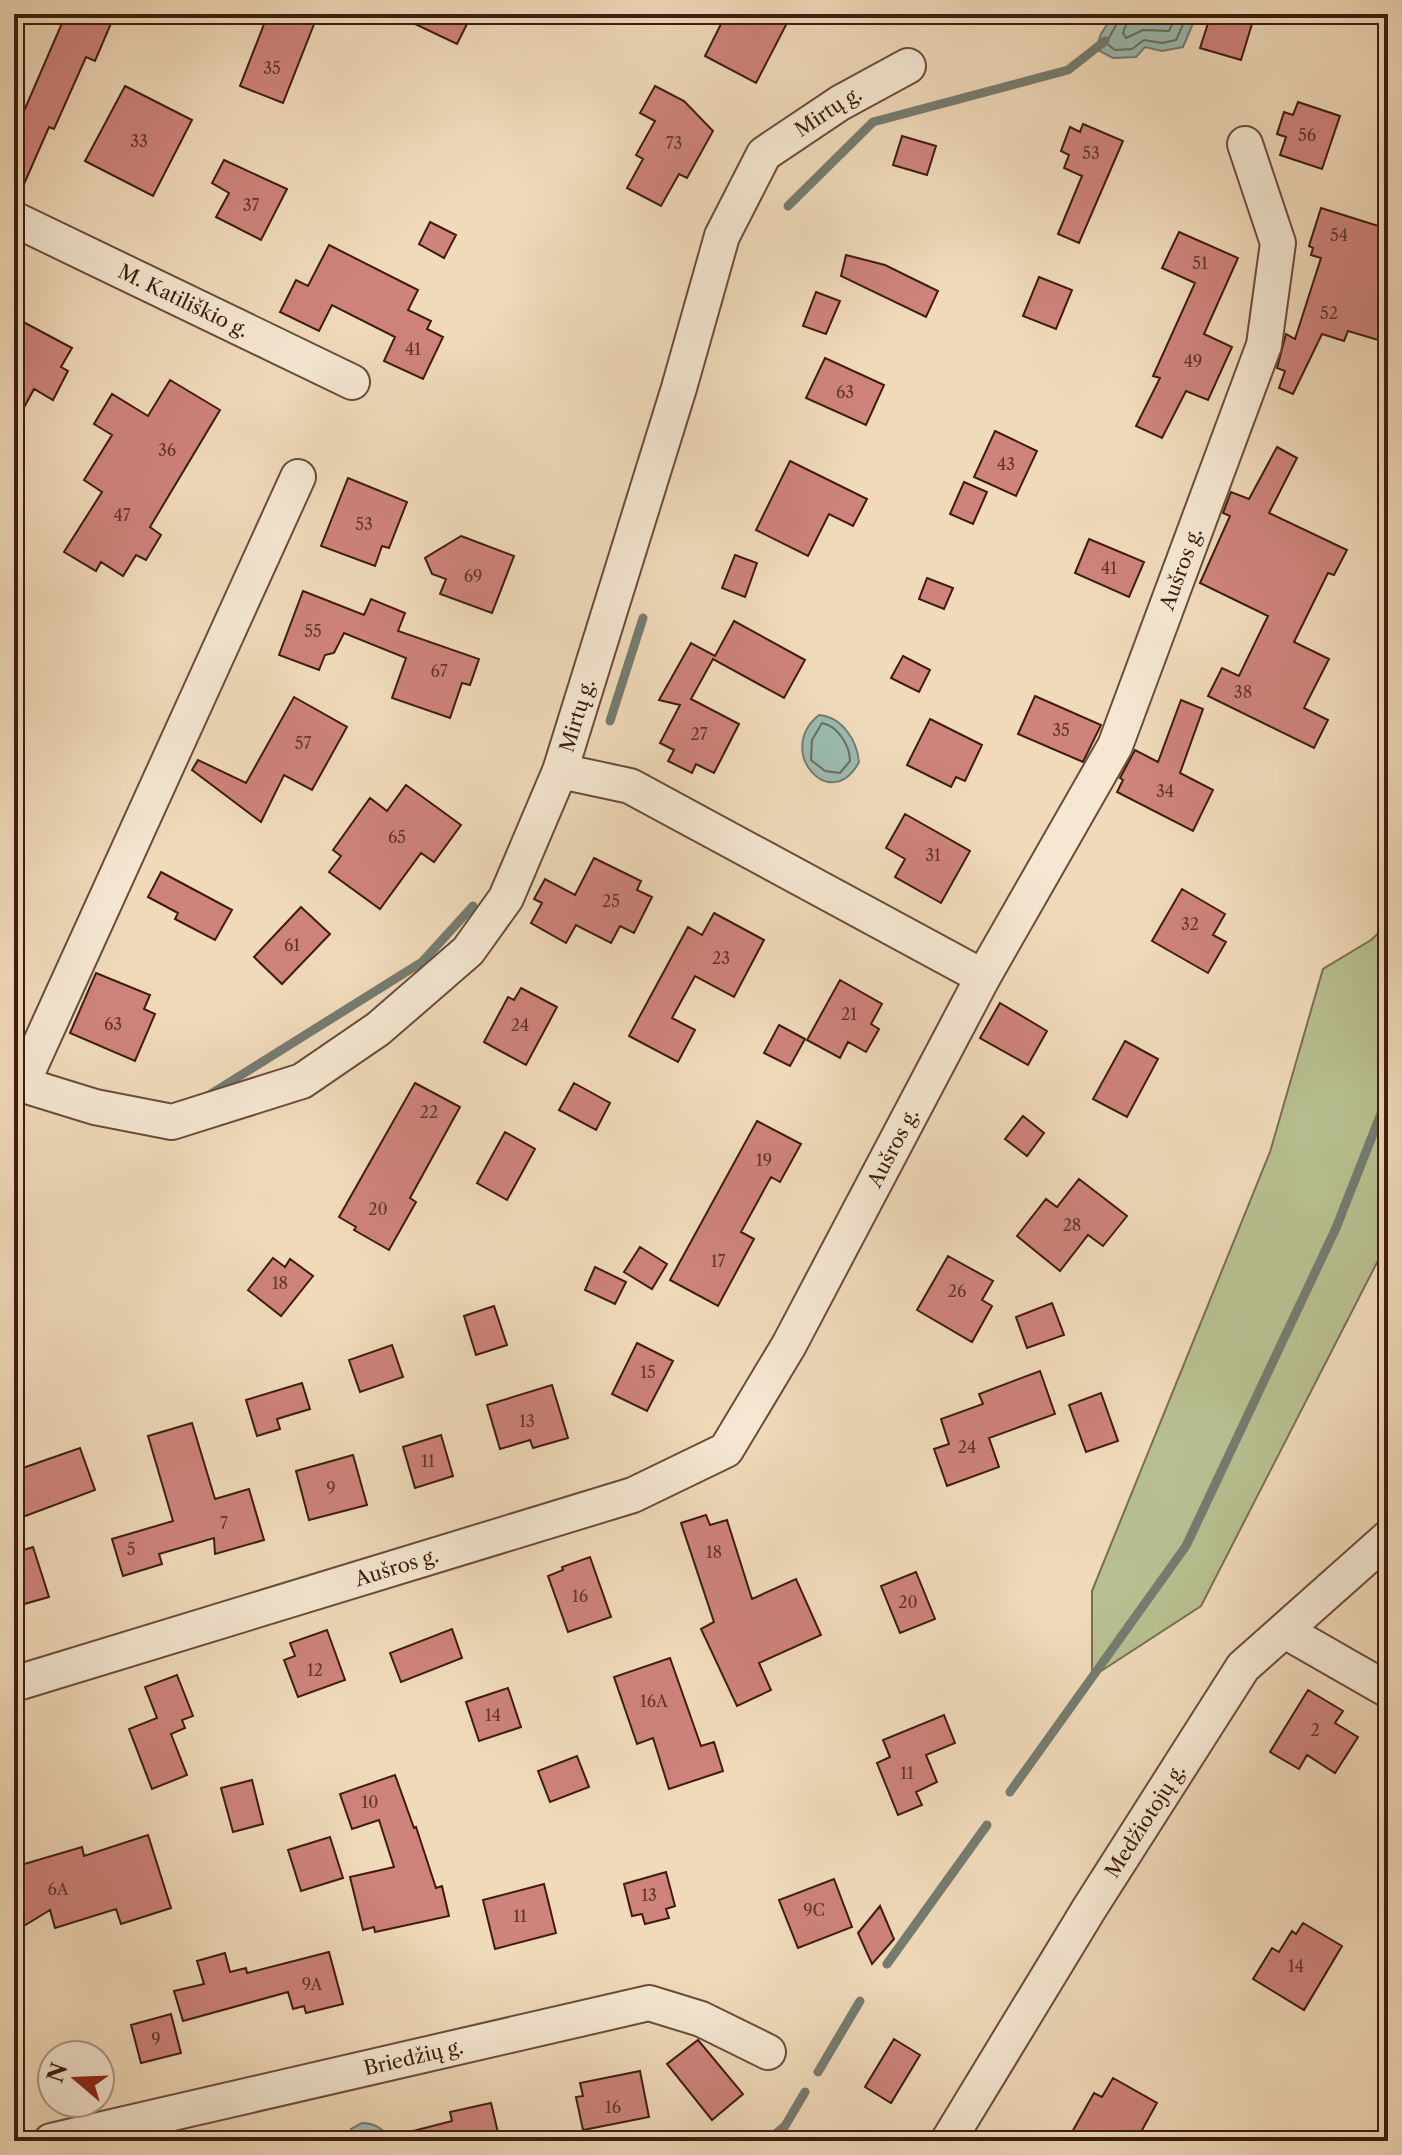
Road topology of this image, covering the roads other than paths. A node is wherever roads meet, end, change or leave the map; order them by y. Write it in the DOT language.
graph roads {
  1 [pos="908,66"];
  2 [pos="1245,144"];
  3 [pos="14,219"];
  4 [pos="352,382"];
  5 [pos="298,477"];
  6 [pos="560,771"];
  7 [pos="983,977"];
  8 [pos="18,1083"];
  9 [pos="1388,1538"];
  10 [pos="1285,1631"];
  11 [pos="14,1684"];
  12 [pos="1388,1690"];
  13 [pos="768,2052"];
  14 [pos="51,2141"];
  15 [pos="948,2141"];
  1 -- 6 [label="street, Mirtų g."];
  2 -- 7 [label="street, Aušros g."];
  3 -- 4 [label="street, M. Katiliškio g."];
  5 -- 8 [label="street, Mirtų g."];
  6 -- 7 [label="street"];
  6 -- 8 [label="street, Mirtų g."];
  7 -- 11 [label="street, Aušros g."];
  9 -- 10 [label="street, Medžiotojų g."];
  10 -- 12 [label="street"];
  10 -- 15 [label="street, Medžiotojų g."];
  13 -- 14 [label="street, Briedžių g."];
}
